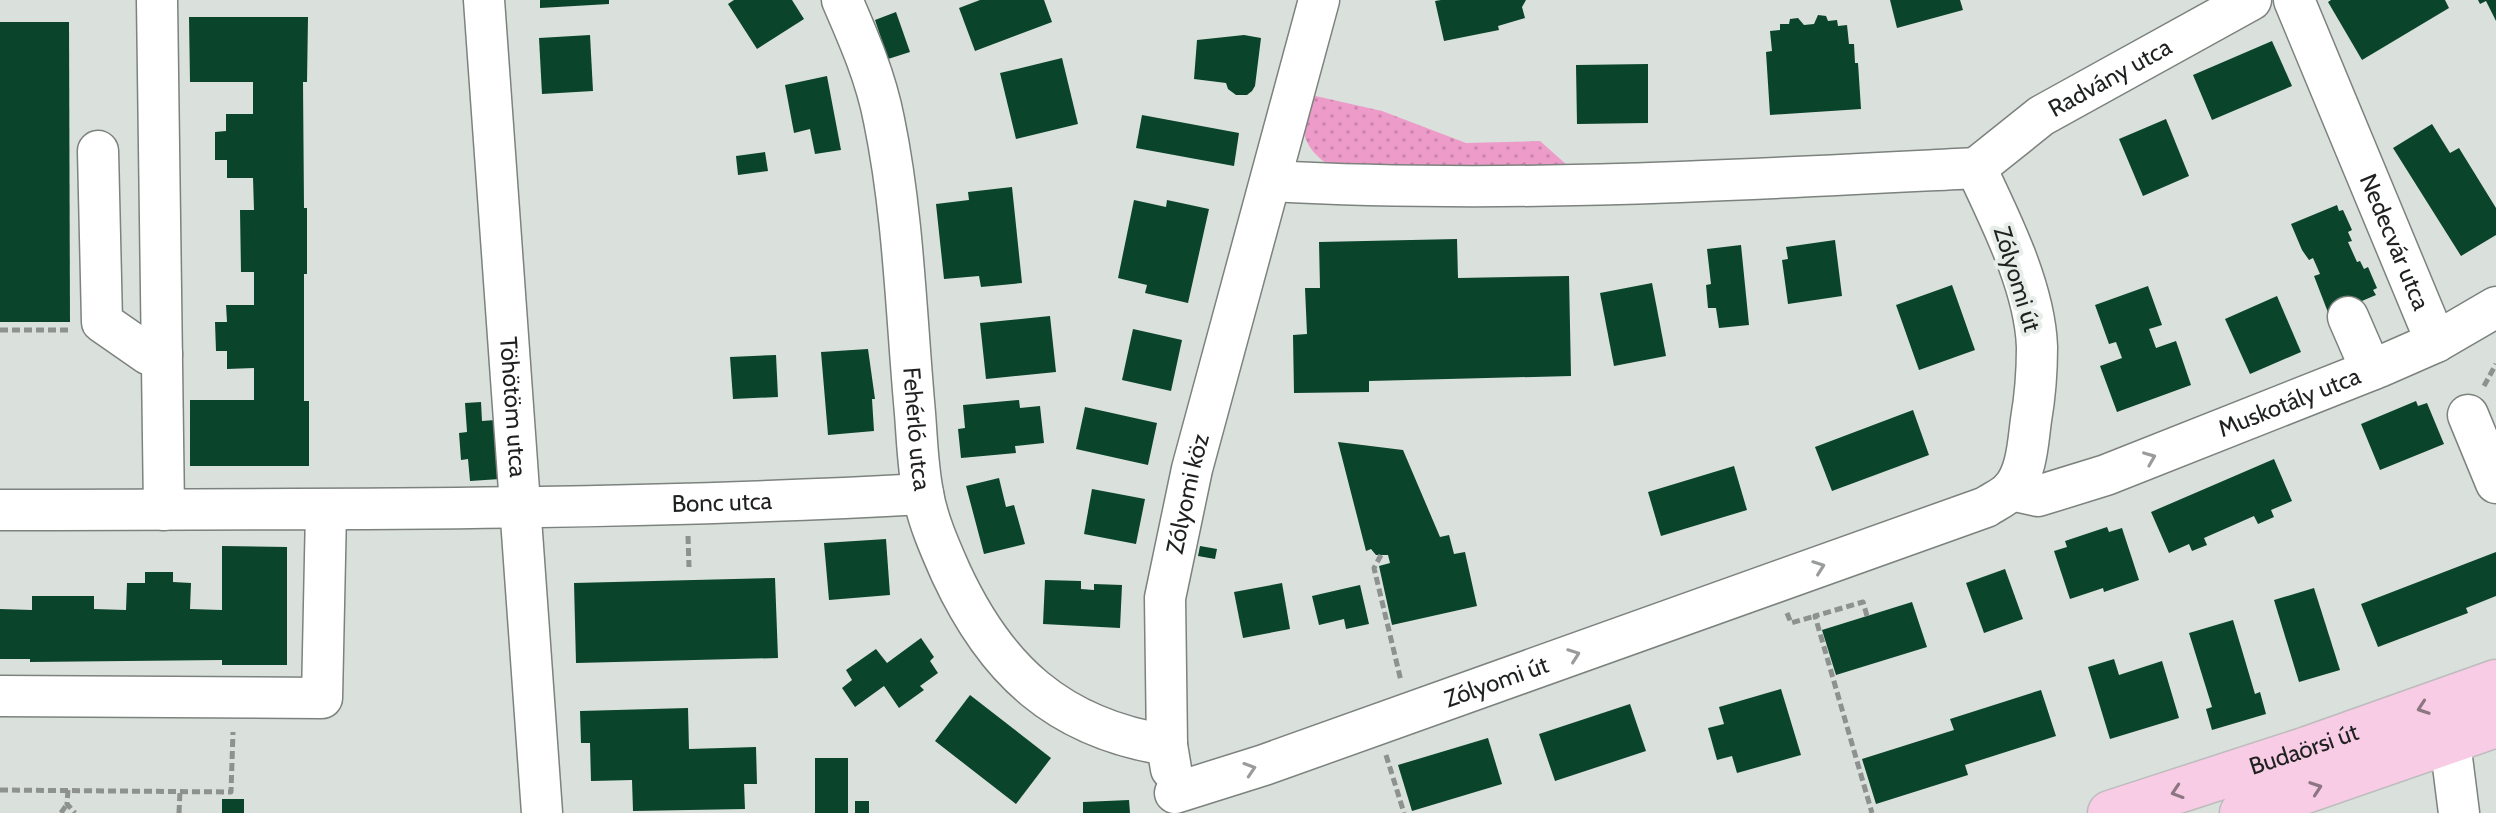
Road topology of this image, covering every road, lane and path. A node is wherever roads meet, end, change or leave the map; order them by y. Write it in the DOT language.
graph roads {
  1 [pos="157,0"];
  2 [pos="484,0"];
  3 [pos="842,0"];
  4 [pos="1319,0"];
  5 [pos="2251,0"];
  6 [pos="2294,0"];
  7 [pos="98,151"];
  8 [pos="1976,168"];
  9 [pos="1272,181"];
  10 [pos="2496,307"];
  11 [pos="2348,317"];
  12 [pos="102,322"];
  13 [pos="0,330"];
  14 [pos="2436,342"];
  15 [pos="162,354"];
  16 [pos="2371,370"];
  17 [pos="2468,415"];
  18 [pos="2028,442"];
  19 [pos="2496,483"];
  20 [pos="2077,485"];
  21 [pos="2011,490"];
  22 [pos="923,494"];
  23 [pos="522,508"];
  24 [pos="0,510"];
  25 [pos="164,510"];
  26 [pos="326,511"];
  27 [pos="1381,555"];
  28 [pos="1815,616"];
  29 [pos="1867,616"];
  30 [pos="1791,623"];
  31 [pos="2496,682"];
  32 [pos="0,696"];
  33 [pos="234,697"];
  34 [pos="1409,713"];
  35 [pos="2496,725"];
  36 [pos="2450,742"];
  37 [pos="1167,745"];
  38 [pos="1384,746"];
  39 [pos="0,790"];
  40 [pos="68,790"];
  41 [pos="180,791"];
  42 [pos="1176,803"];
  43 [pos="67,804"];
  44 [pos="61,813"];
  45 [pos="75,813"];
  46 [pos="179,813"];
  47 [pos="542,813"];
  48 [pos="1404,813"];
  49 [pos="1872,813"];
  50 [pos="2110,813"];
  51 [pos="2242,813"];
  52 [pos="2459,813"];
  1 -- 15 [label="street"];
  2 -- 23 [label="street, Töhötöm utca"];
  3 -- 22 [label="street, Fehérló utca"];
  4 -- 9 [label="street"];
  5 -- 8 [label="street, Radvány utca"];
  6 -- 14 [label="street, Nedecvár utca"];
  7 -- 12 [label="street"];
  8 -- 9 [label="street"];
  8 -- 18 [label="street, Zólyomi út"];
  9 -- 37 [label="street, Zólyomi köz"];
  10 -- 14 [label="street, Muskotály utca"];
  11 -- 16 [label="street"];
  12 -- 13 [label="path"];
  12 -- 15 [label="street"];
  14 -- 16 [label="street, Muskotály utca"];
  15 -- 25 [label="street"];
  20 -- 16 [label="street, Muskotály utca, one-way"];
  17 -- 19 [label="street"];
  18 -- 20 [label="street"];
  18 -- 21 [label="street, Zólyomi út"];
  20 -- 21 [label="street, Muskotály utca"];
  34 -- 21 [label="street, Zólyomi út, one-way"];
  22 -- 23 [label="street, Bonc utca"];
  22 -- 37 [label="street, Fehérló utca"];
  23 -- 26 [label="street, Bonc utca"];
  23 -- 47 [label="street, Töhötöm utca"];
  24 -- 25 [label="street, Bonc utca"];
  25 -- 26 [label="street, Bonc utca"];
  26 -- 33 [label="street"];
  27 -- 34 [label="path"];
  28 -- 29 [label="path"];
  28 -- 30 [label="path"];
  28 -- 49 [label="path"];
  31 -- 50 [label="main road, Budaörsi út, one-way"];
  32 -- 33 [label="street"];
  33 -- 41 [label="path"];
  42 -- 34 [label="street, Zólyomi út, one-way"];
  35 -- 36 [label="main road, Budaörsi út"];
  51 -- 36 [label="main road, Budaörsi út, one-way"];
  36 -- 52 [label="street"];
  37 -- 42 [label="street, Zólyomi köz"];
  38 -- 48 [label="path"];
  39 -- 40 [label="path"];
  40 -- 41 [label="path"];
  40 -- 43 [label="path"];
  41 -- 46 [label="path"];
  43 -- 44 [label="path"];
  43 -- 45 [label="path"];
}
